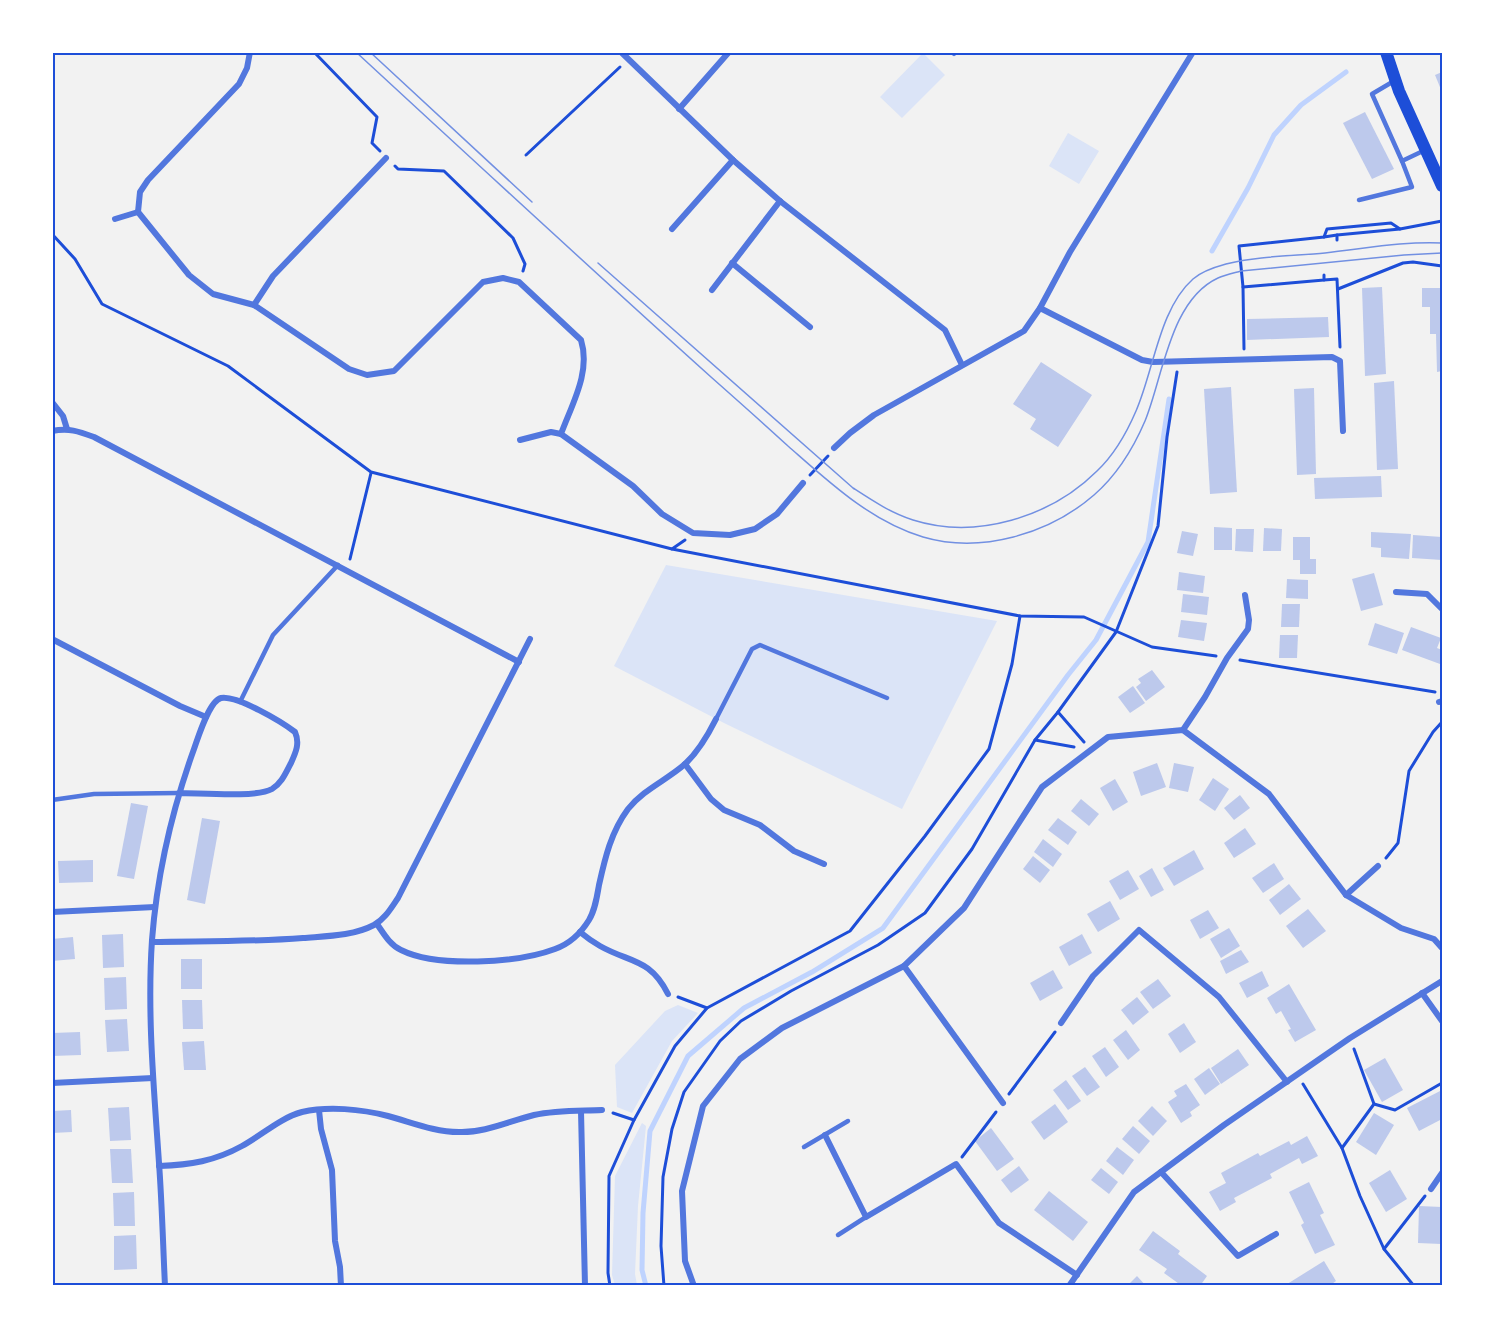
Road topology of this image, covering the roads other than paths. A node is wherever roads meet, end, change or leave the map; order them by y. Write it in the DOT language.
graph roads {
  1 [pos="250,52"];
  2 [pos="621,52"];
  3 [pos="729,52"];
  4 [pos="1193,52"];
  5 [pos="1386,52"];
  6 [pos="1395,81"];
  7 [pos="679,109"];
  8 [pos="1426,149"];
  9 [pos="386,158"];
  10 [pos="733,160"];
  11 [pos="1402,161"];
  12 [pos="1443,186"];
  13 [pos="1359,200"];
  14 [pos="780,201"];
  15 [pos="138,212"];
  16 [pos="115,219"];
  17 [pos="672,230"];
  18 [pos="732,263"];
  19 [pos="712,290"];
  20 [pos="254,305"];
  21 [pos="1040,308"];
  22 [pos="810,327"];
  23 [pos="962,365"];
  24 [pos="52,402"];
  25 [pos="67,429"];
  26 [pos="52,431"];
  27 [pos="1343,431"];
  28 [pos="561,434"];
  29 [pos="520,440"];
  30 [pos="834,448"];
  31 [pos="802,483"];
  32 [pos="338,565"];
  33 [pos="1396,592"];
  34 [pos="1245,595"];
  35 [pos="1443,609"];
  36 [pos="52,639"];
  37 [pos="530,639"];
  38 [pos="519,662"];
  39 [pos="887,698"];
  40 [pos="240,702"];
  41 [pos="206,717"];
  42 [pos="716,719"];
  43 [pos="1183,730"];
  44 [pos="685,764"];
  45 [pos="179,793"];
  46 [pos="52,800"];
  47 [pos="824,864"];
  48 [pos="1378,866"];
  49 [pos="1346,895"];
  50 [pos="155,907"];
  51 [pos="52,912"];
  52 [pos="377,924"];
  53 [pos="580,932"];
  54 [pos="152,942"];
  55 [pos="1443,948"];
  56 [pos="904,966"];
  57 [pos="1443,981"];
  58 [pos="1422,993"];
  59 [pos="668,994"];
  60 [pos="1443,1021"];
  61 [pos="1061,1023"];
  62 [pos="153,1078"];
  63 [pos="1287,1082"];
  64 [pos="52,1083"];
  65 [pos="1003,1103"];
  66 [pos="319,1110"];
  67 [pos="602,1110"];
  68 [pos="581,1111"];
  69 [pos="848,1121"];
  70 [pos="825,1135"];
  71 [pos="804,1147"];
  72 [pos="159,1166"];
  73 [pos="1161,1172"];
  74 [pos="1443,1173"];
  75 [pos="1431,1189"];
  76 [pos="866,1217"];
  77 [pos="1276,1234"];
  78 [pos="838,1235"];
  79 [pos="1077,1275"];
  80 [pos="165,1286"];
  81 [pos="341,1286"];
  82 [pos="585,1286"];
  83 [pos="694,1286"];
  84 [pos="1069,1286"];
  1 -- 15 [label="street"];
  2 -- 7 [label="street"];
  3 -- 7 [label="street"];
  4 -- 21 [label="street"];
  5 -- 6 [label="main road"];
  6 -- 8 [label="main road"];
  6 -- 11 [label="lane"];
  7 -- 10 [label="street"];
  8 -- 11 [label="lane"];
  8 -- 12 [label="main road"];
  9 -- 20 [label="street"];
  10 -- 14 [label="street"];
  10 -- 17 [label="street"];
  11 -- 13 [label="lane"];
  14 -- 18 [label="street"];
  14 -- 23 [label="street"];
  15 -- 16 [label="street"];
  15 -- 20 [label="street"];
  18 -- 19 [label="street"];
  18 -- 22 [label="street"];
  20 -- 28 [label="street"];
  21 -- 23 [label="street"];
  21 -- 27 [label="street"];
  23 -- 30 [label="street"];
  24 -- 25 [label="street"];
  25 -- 26 [label="street"];
  25 -- 32 [label="street"];
  28 -- 29 [label="street"];
  28 -- 31 [label="street"];
  32 -- 38 [label="street"];
  32 -- 40 [label="lane"];
  33 -- 35 [label="street"];
  34 -- 43 [label="street"];
  36 -- 41 [label="street"];
  37 -- 38 [label="street"];
  38 -- 52 [label="street"];
  39 -- 42 [label="lane"];
  40 -- 41 [label="street"];
  40 -- 45 [label="street"];
  41 -- 45 [label="street"];
  42 -- 44 [label="street"];
  43 -- 49 [label="street"];
  43 -- 56 [label="street"];
  44 -- 47 [label="street"];
  44 -- 53 [label="street"];
  45 -- 46 [label="lane"];
  45 -- 50 [label="street"];
  48 -- 49 [label="street"];
  49 -- 55 [label="street"];
  50 -- 51 [label="street"];
  50 -- 54 [label="street"];
  52 -- 53 [label="street"];
  52 -- 54 [label="street"];
  53 -- 59 [label="street"];
  54 -- 62 [label="street"];
  56 -- 65 [label="street"];
  56 -- 83 [label="street"];
  57 -- 58 [label="street"];
  58 -- 60 [label="street"];
  58 -- 63 [label="street"];
  61 -- 63 [label="street"];
  62 -- 64 [label="street"];
  62 -- 72 [label="street"];
  63 -- 73 [label="street"];
  66 -- 68 [label="street"];
  66 -- 72 [label="street"];
  66 -- 81 [label="street"];
  67 -- 68 [label="street"];
  68 -- 82 [label="street"];
  69 -- 70 [label="lane"];
  70 -- 71 [label="lane"];
  70 -- 76 [label="street"];
  72 -- 80 [label="street"];
  73 -- 77 [label="street"];
  73 -- 79 [label="street"];
  74 -- 75 [label="street"];
  76 -- 78 [label="lane"];
  76 -- 79 [label="street"];
  79 -- 84 [label="street"];
}
